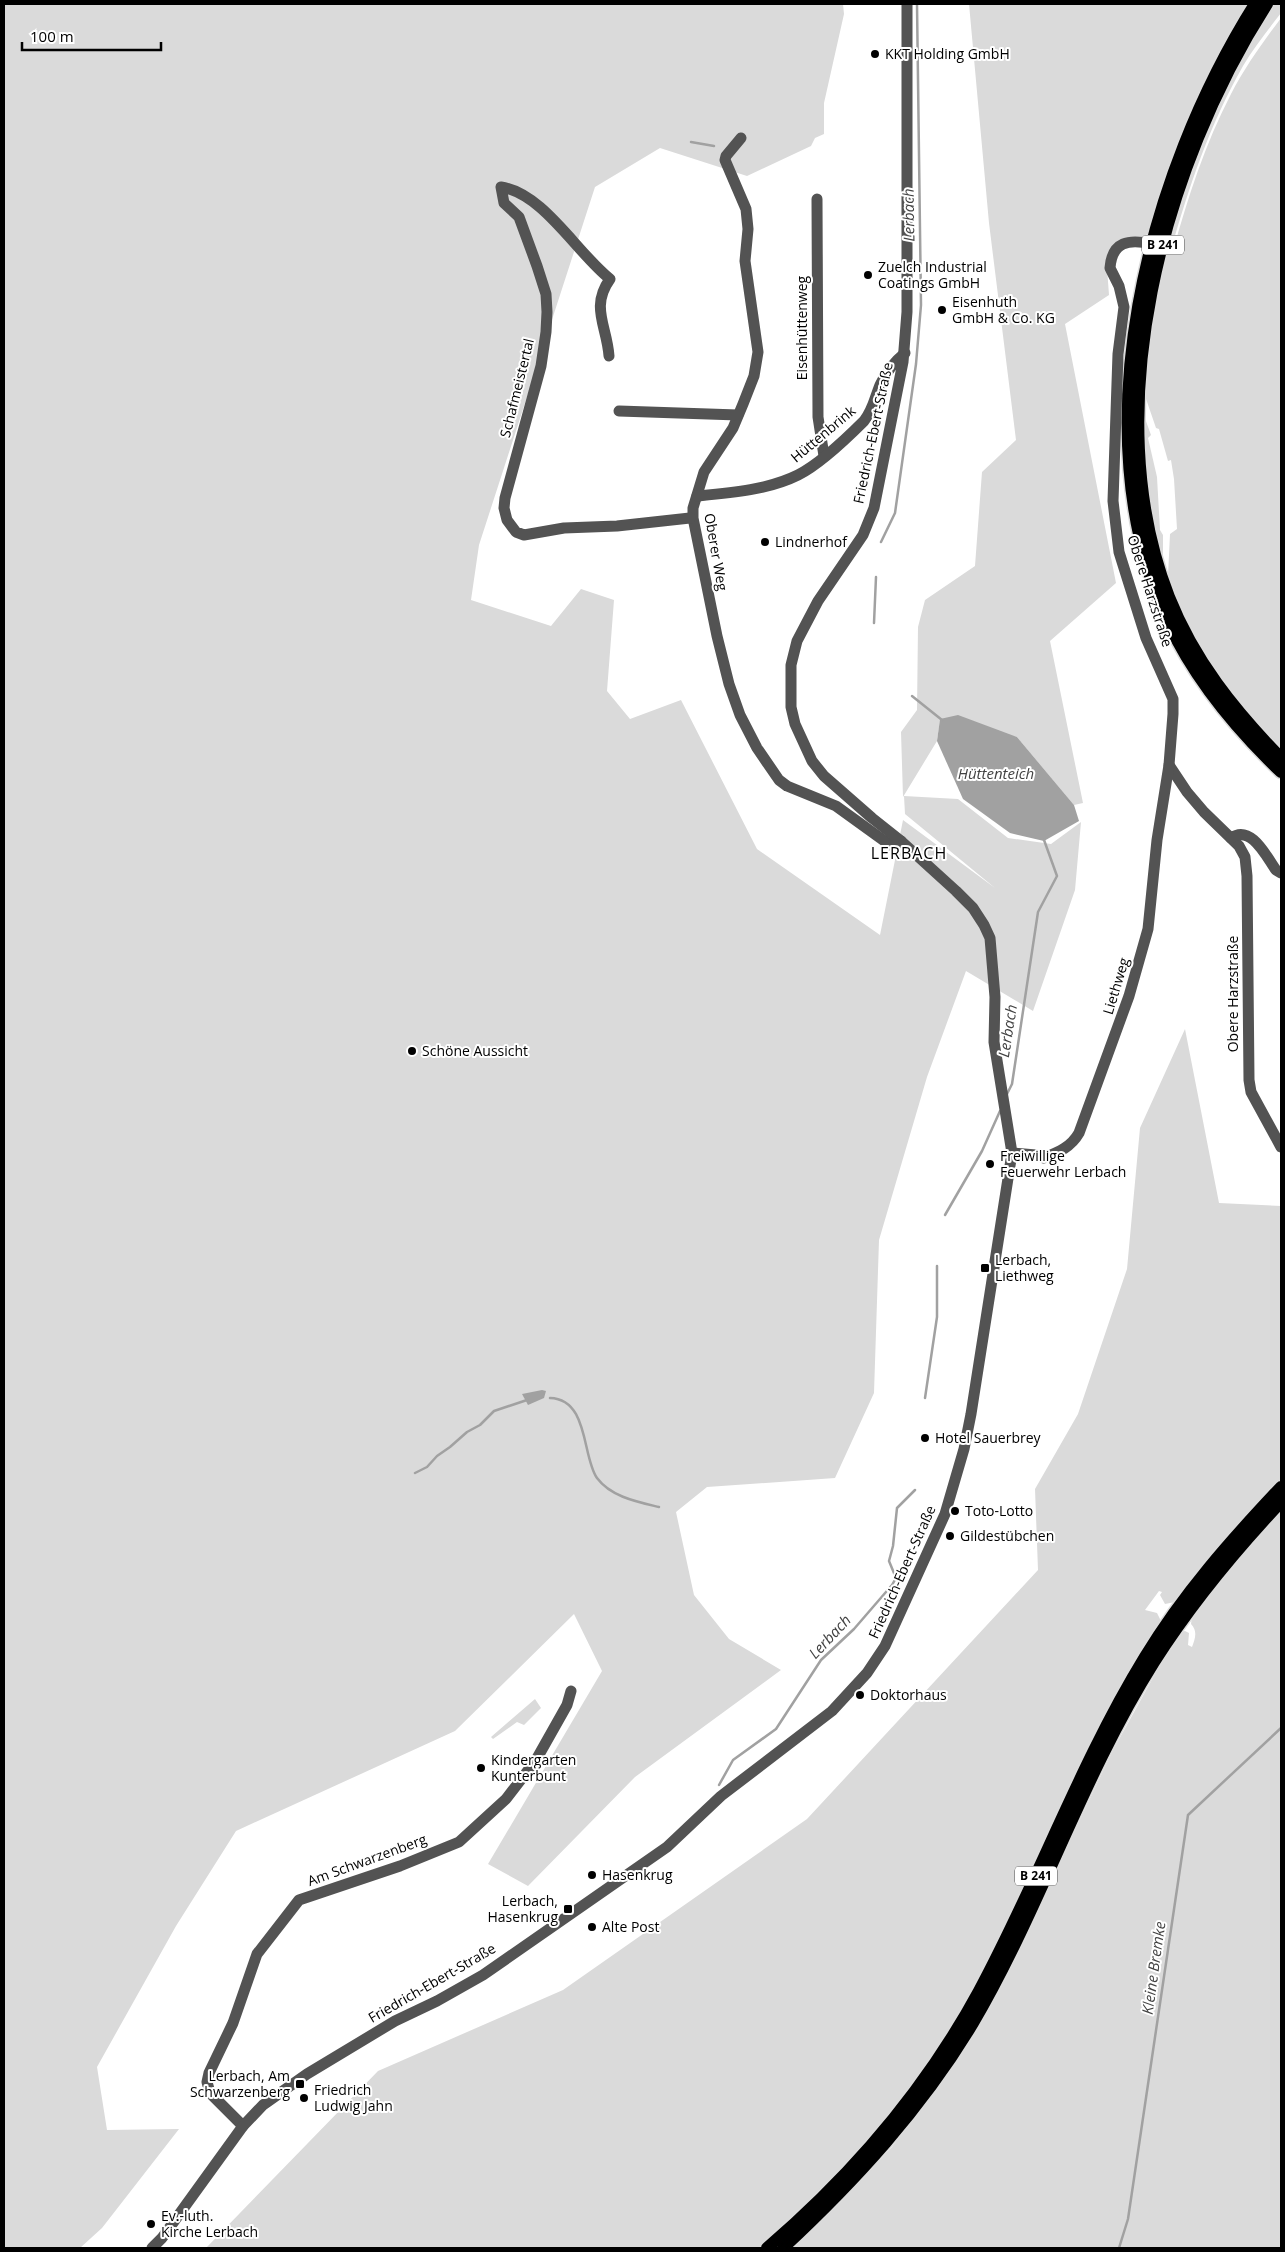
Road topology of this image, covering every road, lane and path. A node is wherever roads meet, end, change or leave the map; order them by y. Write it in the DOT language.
graph roads {
  1 [pos="907,4"];
  2 [pos="1254,4"];
  3 [pos="1267,4"];
  4 [pos="741,138"];
  5 [pos="817,199"];
  6 [pos="1152,244"];
  7 [pos="905,353"];
  8 [pos="609,356"];
  9 [pos="619,411"];
  10 [pos="738,415"];
  11 [pos="824,456"];
  12 [pos="697,496"];
  13 [pos="690,518"];
  14 [pos="1281,758"];
  15 [pos="1169,765"];
  16 [pos="1281,772"];
  17 [pos="1231,838"];
  18 [pos="901,841"];
  19 [pos="1281,873"];
  20 [pos="1281,1147"];
  21 [pos="1012,1152"];
  22 [pos="1281,1487"];
  23 [pos="1281,1502"];
  24 [pos="571,1691"];
  25 [pos="243,2126"];
  26 [pos="152,2248"];
  27 [pos="767,2248"];
  28 [pos="783,2248"];
  1 -- 7 [label="street, Friedrich-Ebert-Straße"];
  2 -- 6 [label="main road, B 241"];
  3 -- 14 [label="main road, B 241"];
  4 -- 10 [label="street, Oberer Weg"];
  5 -- 11 [label="street, Eisenhüttenweg"];
  6 -- 15 [label="street, Obere Harzstraße"];
  6 -- 16 [label="main road, B 241"];
  7 -- 11 [label="street, Hüttenbrink"];
  7 -- 18 [label="street, Friedrich-Ebert-Straße"];
  8 -- 13 [label="street, Schafmeistertal"];
  9 -- 10 [label="street"];
  10 -- 12 [label="street, Oberer Weg"];
  11 -- 12 [label="street, Hüttenbrink"];
  12 -- 18 [label="street, Oberer Weg"];
  15 -- 17 [label="street, Obere Harzstraße"];
  15 -- 21 [label="street, Liethweg"];
  17 -- 19 [label="street"];
  17 -- 20 [label="street, Obere Harzstraße"];
  18 -- 21 [label="street, Friedrich-Ebert-Straße"];
  21 -- 25 [label="street, Friedrich-Ebert-Straße"];
  22 -- 27 [label="main road, B 241"];
  23 -- 28 [label="main road, B 241"];
  24 -- 25 [label="street, Am Schwarzenberg"];
  25 -- 26 [label="street, Friedrich-Ebert-Straße"];
}
